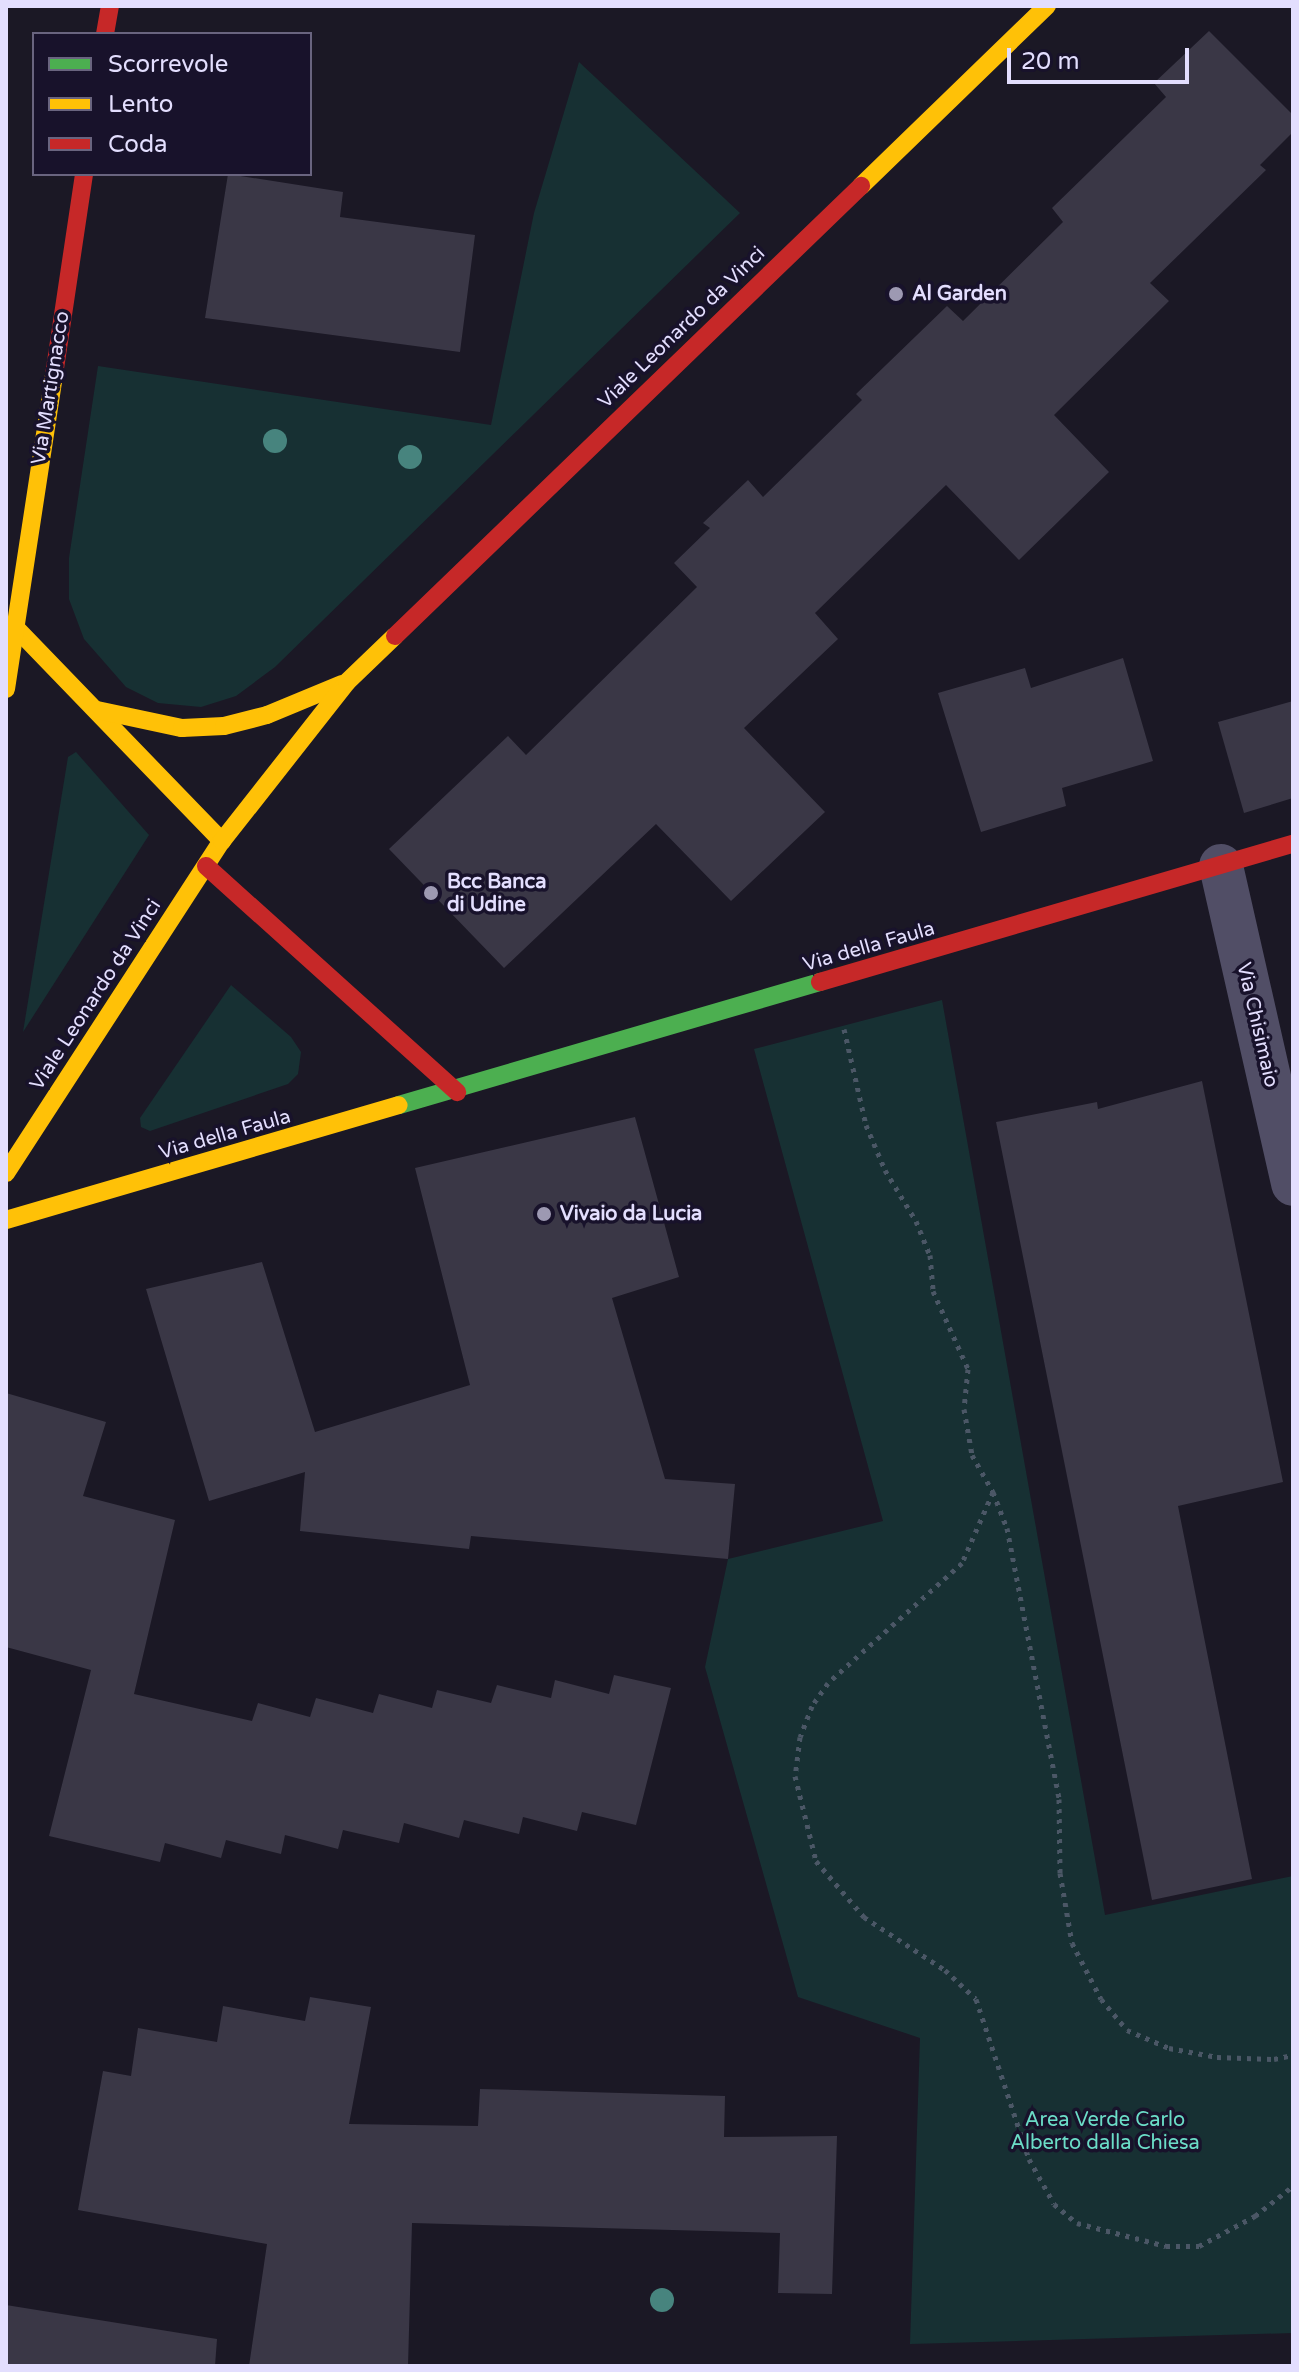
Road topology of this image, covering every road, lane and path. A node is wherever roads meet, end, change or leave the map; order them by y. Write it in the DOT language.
graph roads {
  1 [pos="110,6"];
  2 [pos="1047,6"];
  3 [pos="105,32"];
  4 [pos="84,176"];
  5 [pos="13,611"];
  6 [pos="347,682"];
  7 [pos="6,689"];
  8 [pos="97,710"];
  9 [pos="222,841"];
  10 [pos="1293,844"];
  11 [pos="206,866"];
  12 [pos="1221,866"];
  13 [pos="829,982"];
  14 [pos="457,1092"];
  15 [pos="6,1173"];
  16 [pos="1293,1184"];
  17 [pos="6,1220"];
  18 [pos="993,1492"];
  19 [pos="1293,2055"];
  20 [pos="1293,2186"];
  1 -- 3 [label="street"];
  2 -- 6 [label="street, Viale Leonardo da Vinci"];
  4 -- 5 [label="street, Via Martignacco"];
  5 -- 7 [label="street, Via Martignacco"];
  5 -- 8 [label="street"];
  6 -- 8 [label="street, Viale Leonardo da Vinci"];
  6 -- 9 [label="street, Viale Leonardo da Vinci"];
  8 -- 9 [label="street"];
  9 -- 11 [label="street, Viale Leonardo da Vinci"];
  10 -- 12 [label="street, Via della Faula"];
  11 -- 14 [label="street"];
  11 -- 15 [label="street, Viale Leonardo da Vinci"];
  12 -- 13 [label="street, Via della Faula"];
  12 -- 16 [label="street, Via Chisimaio"];
  13 -- 14 [label="street, Via della Faula"];
  13 -- 18 [label="path"];
  14 -- 17 [label="street, Via della Faula"];
  18 -- 19 [label="path"];
  18 -- 20 [label="path"];
}
